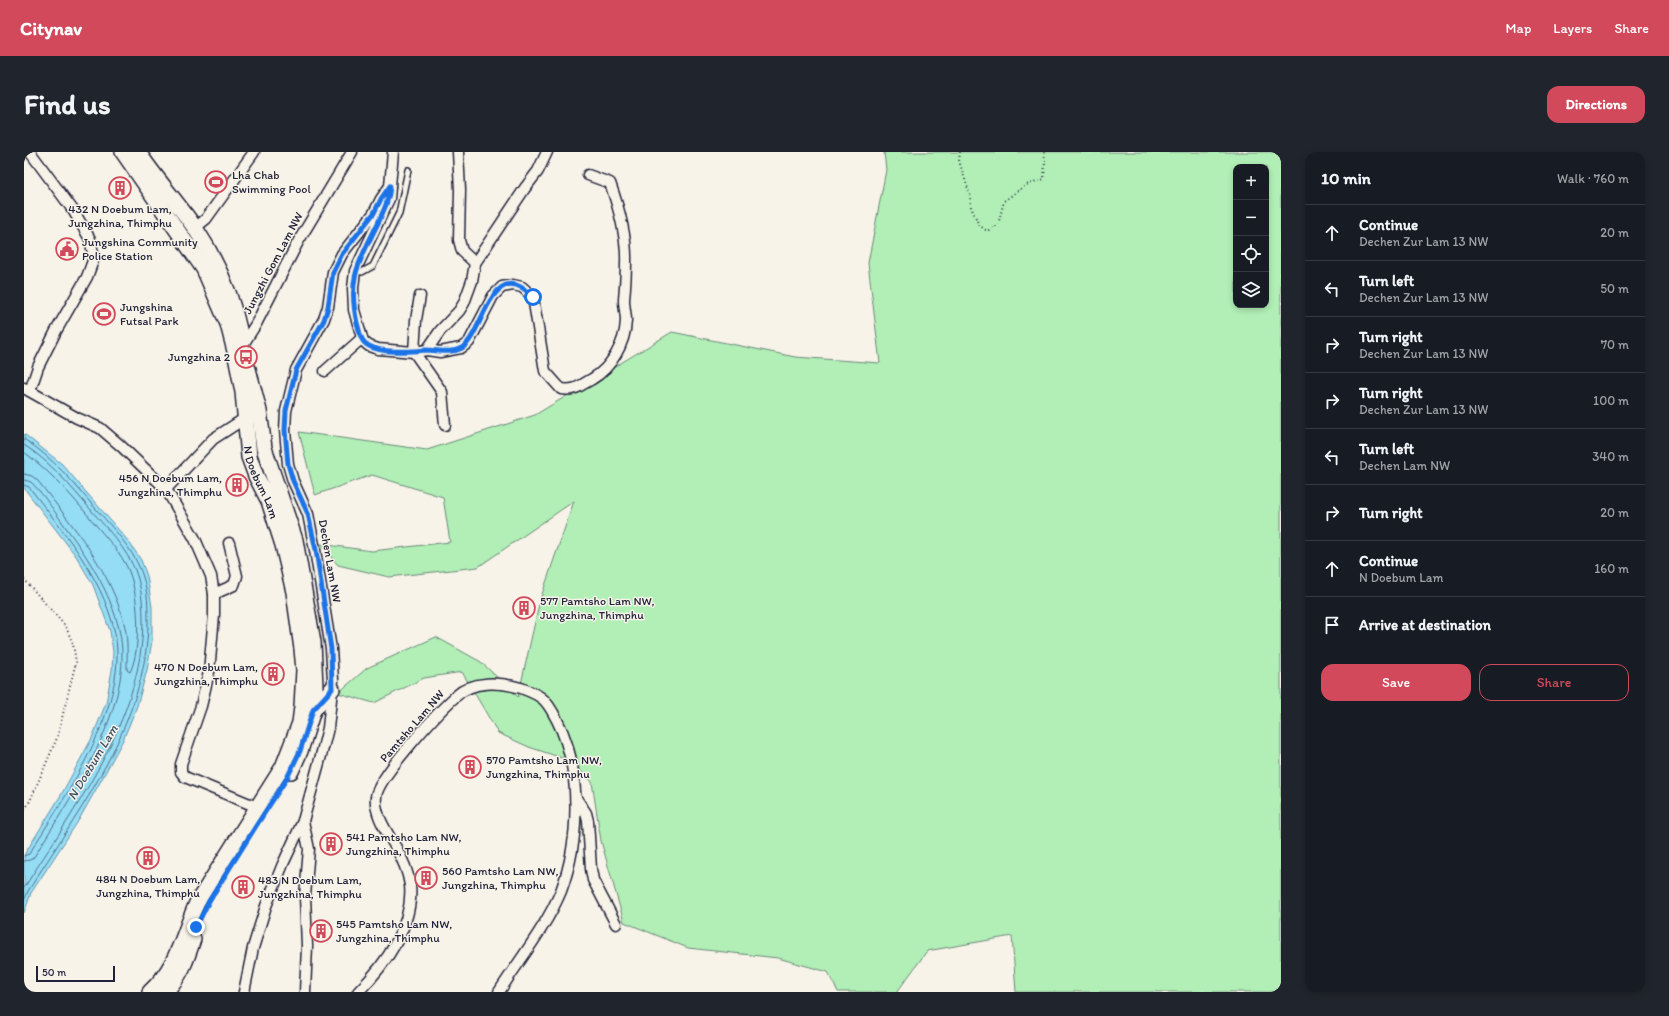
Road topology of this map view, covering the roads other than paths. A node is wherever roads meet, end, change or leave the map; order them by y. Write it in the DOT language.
graph roads {
  1 [pos="30,152"];
  2 [pos="124,152"];
  3 [pos="138,152"];
  4 [pos="254,152"];
  5 [pos="352,152"];
  6 [pos="394,152"];
  7 [pos="458,152"];
  8 [pos="547,152"];
  9 [pos="408,170"];
  10 [pos="588,175"];
  11 [pos="390,186"];
  12 [pos="196,228"];
  13 [pos="475,262"];
  14 [pos="355,272"];
  15 [pos="420,296"];
  16 [pos="361,339"];
  17 [pos="242,346"];
  18 [pos="427,350"];
  19 [pos="414,352"];
  20 [pos="325,371"];
  21 [pos="27,389"];
  22 [pos="252,414"];
  23 [pos="445,425"];
  24 [pos="166,489"];
  25 [pos="229,543"];
  26 [pos="214,594"];
  27 [pos="332,689"];
  28 [pos="313,710"];
  29 [pos="576,798"];
  30 [pos="257,807"];
  31 [pos="303,821"];
  32 [pos="616,924"];
  33 [pos="150,992"];
  34 [pos="165,992"];
  35 [pos="244,992"];
  36 [pos="305,992"];
  37 [pos="358,992"];
  38 [pos="499,992"];
  1 -- 21 [label="street"];
  2 -- 22 [label="main road, N Doebum Lam"];
  3 -- 12 [label="main road, N Doebum Lam"];
  4 -- 12 [label="street"];
  5 -- 17 [label="street, Jungzhi Gom Lam NW"];
  6 -- 11 [label="street, Dechen Lam NW"];
  7 -- 13 [label="street"];
  8 -- 13 [label="street"];
  9 -- 14 [label="lane"];
  10 -- 18 [label="street"];
  11 -- 14 [label="street"];
  11 -- 27 [label="street, Dechen Lam NW"];
  12 -- 17 [label="main road, N Doebum Lam"];
  13 -- 18 [label="street"];
  14 -- 16 [label="street"];
  15 -- 19 [label="street"];
  16 -- 19 [label="street"];
  16 -- 20 [label="street"];
  17 -- 22 [label="main road, N Doebum Lam"];
  18 -- 19 [label="street"];
  19 -- 23 [label="street"];
  21 -- 24 [label="street"];
  22 -- 24 [label="street"];
  22 -- 28 [label="main road, N Doebum Lam"];
  22 -- 30 [label="main road, N Doebum Lam"];
  24 -- 26 [label="street"];
  25 -- 26 [label="street"];
  26 -- 30 [label="street"];
  27 -- 28 [label="main road"];
  27 -- 31 [label="street, Dechen Lam NW"];
  28 -- 34 [label="main road, N Doebum Lam"];
  29 -- 32 [label="street"];
  29 -- 37 [label="street, Pamtsho Lam NW"];
  29 -- 38 [label="street, Pamtsho Lam NW"];
  30 -- 33 [label="main road, N Doebum Lam"];
  31 -- 35 [label="street, Dechen Lam NW"];
  31 -- 36 [label="street"];
}
